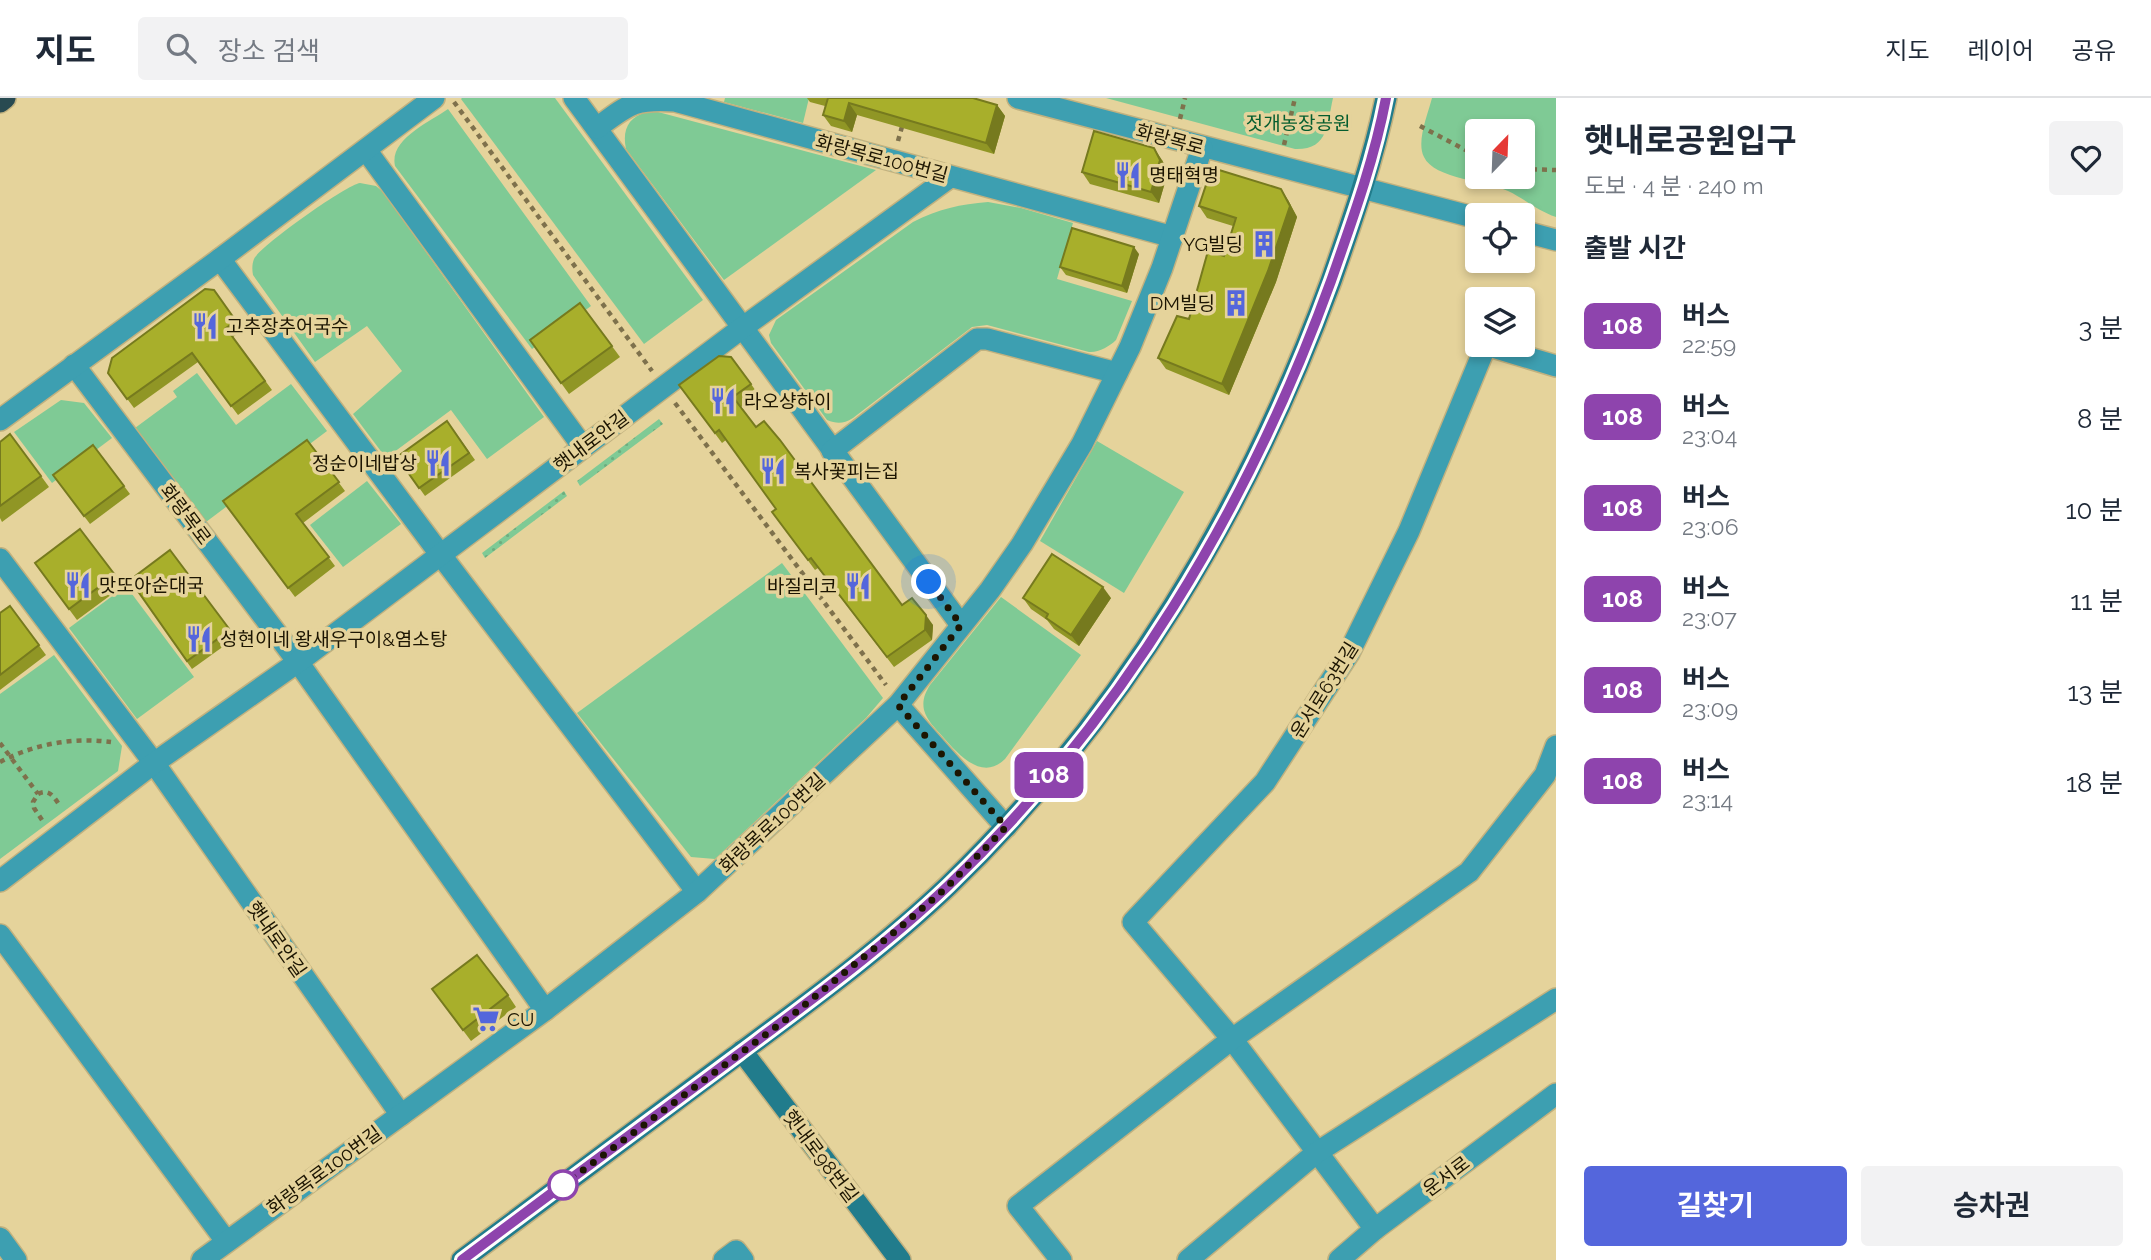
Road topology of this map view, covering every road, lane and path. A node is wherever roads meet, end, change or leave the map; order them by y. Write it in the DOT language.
graph roads {
  1 [pos="5,98"];
  2 [pos="574,98"];
  3 [pos="1018,98"];
  4 [pos="1185,98"];
  5 [pos="1295,98"];
  6 [pos="1386,98"];
  7 [pos="444,100"];
  8 [pos="0,102"];
  9 [pos="903,121"];
  10 [pos="1179,123"];
  11 [pos="1420,126"];
  12 [pos="597,128"];
  13 [pos="897,144"];
  14 [pos="1202,148"];
  15 [pos="1283,149"];
  16 [pos="366,150"];
  17 [pos="1465,150"];
  18 [pos="1535,169"];
  19 [pos="1556,170"];
  20 [pos="950,177"];
  21 [pos="1363,188"];
  22 [pos="1465,215"];
  23 [pos="1535,234"];
  24 [pos="1173,237"];
  25 [pos="1556,240"];
  26 [pos="220,259"];
  27 [pos="742,328"];
  28 [pos="74,365"];
  29 [pos="1556,366"];
  30 [pos="1117,373"];
  31 [pos="655,374"];
  32 [pos="671,397"];
  33 [pos="0,420"];
  34 [pos="583,447"];
  35 [pos="832,451"];
  36 [pos="440,555"];
  37 [pos="0,559"];
  38 [pos="961,625"];
  39 [pos="298,662"];
  40 [pos="893,697"];
  41 [pos="0,743"];
  42 [pos="119,743"];
  43 [pos="1556,746"];
  44 [pos="10,757"];
  45 [pos="0,762"];
  46 [pos="154,763"];
  47 [pos="1550,779"];
  48 [pos="38,794"];
  49 [pos="60,806"];
  50 [pos="42,820"];
  51 [pos="1006,827"];
  52 [pos="0,881"];
  53 [pos="697,892"];
  54 [pos="0,935"];
  55 [pos="1556,999"];
  56 [pos="545,1010"];
  57 [pos="1232,1039"];
  58 [pos="742,1051"];
  59 [pos="1556,1094"];
  60 [pos="401,1115"];
  61 [pos="1316,1153"];
  62 [pos="1375,1229"];
  63 [pos="0,1238"];
  64 [pos="226,1241"];
  65 [pos="16,1260"];
  66 [pos="202,1260"];
  67 [pos="462,1260"];
  68 [pos="724,1260"];
  69 [pos="744,1260"];
  70 [pos="900,1260"];
  71 [pos="1061,1260"];
  72 [pos="1188,1260"];
  73 [pos="1339,1260"];
  1 -- 8 [label="highway"];
  2 -- 12 [label="street"];
  3 -- 14 [label="street, 화랑목로"];
  4 -- 10 [label="path"];
  5 -- 15 [label="path"];
  6 -- 21 [label="main road"];
  7 -- 16 [label="street"];
  7 -- 31 [label="path"];
  9 -- 13 [label="path"];
  11 -- 17 [label="path"];
  12 -- 20 [label="street, 화랑목로100번길"];
  12 -- 27 [label="street"];
  14 -- 21 [label="street, 화랑목로"];
  14 -- 24 [label="street, 화랑목로100번길"];
  16 -- 26 [label="street"];
  16 -- 34 [label="street"];
  18 -- 19 [label="path"];
  20 -- 24 [label="street, 화랑목로100번길"];
  20 -- 27 [label="street, 햇내로안길"];
  21 -- 22 [label="street, 화랑목로"];
  21 -- 51 [label="main road"];
  23 -- 25 [label="street"];
  24 -- 30 [label="street, 화랑목로100번길"];
  26 -- 28 [label="street"];
  26 -- 36 [label="street"];
  27 -- 34 [label="street, 햇내로안길"];
  27 -- 35 [label="street"];
  28 -- 33 [label="street"];
  28 -- 39 [label="street, 화랑목로"];
  29 -- 57 [label="street, 운서로63번길"];
  30 -- 35 [label="street"];
  30 -- 38 [label="street, 화랑목로100번길"];
  32 -- 40 [label="path"];
  34 -- 36 [label="street, 햇내로안길"];
  35 -- 38 [label="street"];
  36 -- 39 [label="street, 햇내로안길"];
  36 -- 53 [label="street"];
  37 -- 46 [label="street"];
  38 -- 40 [label="street, 화랑목로100번길"];
  39 -- 46 [label="street, 햇내로안길"];
  39 -- 56 [label="street"];
  40 -- 51 [label="street"];
  40 -- 53 [label="street, 화랑목로100번길"];
  41 -- 44 [label="path"];
  42 -- 44 [label="path"];
  43 -- 47 [label="street"];
  44 -- 45 [label="path"];
  44 -- 48 [label="path"];
  46 -- 52 [label="street, 햇내로안길"];
  46 -- 60 [label="street, 햇내로안길"];
  47 -- 57 [label="street"];
  48 -- 49 [label="path"];
  48 -- 50 [label="path"];
  51 -- 58 [label="main road"];
  53 -- 56 [label="street, 화랑목로100번길"];
  54 -- 64 [label="street"];
  55 -- 61 [label="street"];
  56 -- 60 [label="street, 화랑목로100번길"];
  57 -- 61 [label="street, 운서로63번길"];
  57 -- 71 [label="street"];
  58 -- 67 [label="main road"];
  58 -- 70 [label="main road, 햇내로98번길"];
  59 -- 62 [label="street, 운서로"];
  60 -- 64 [label="street, 화랑목로100번길"];
  61 -- 62 [label="street, 운서로63번길"];
  61 -- 72 [label="street"];
  62 -- 73 [label="street, 운서로"];
  63 -- 65 [label="street"];
  64 -- 66 [label="street, 화랑목로100번길"];
  68 -- 69 [label="street"];
}
